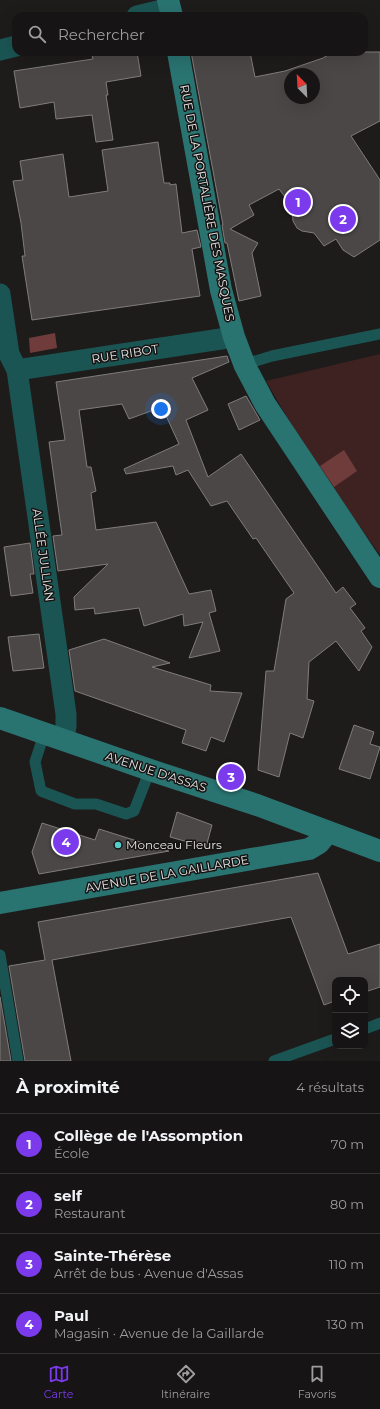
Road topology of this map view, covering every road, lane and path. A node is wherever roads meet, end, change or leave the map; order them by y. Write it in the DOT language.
graph roads {
  1 [pos="170,8"];
  2 [pos="154,12"];
  3 [pos="12,47"];
  4 [pos="0,50"];
  5 [pos="179,56"];
  6 [pos="0,294"];
  7 [pos="380,334"];
  8 [pos="234,337"];
  9 [pos="245,366"];
  10 [pos="17,370"];
  11 [pos="380,577"];
  12 [pos="0,718"];
  13 [pos="53,737"];
  14 [pos="150,770"];
  15 [pos="328,832"];
  16 [pos="380,851"];
  17 [pos="0,903"];
  18 [pos="0,955"];
  19 [pos="380,1023"];
  20 [pos="368,1028"];
  21 [pos="332,1040"];
  22 [pos="18,1061"];
  23 [pos="274,1061"];
  1 -- 2 [label="street"];
  3 -- 4 [label="street"];
  5 -- 8 [label="street, RUE DE LA PORTALIÈRE DES MASQUES"];
  6 -- 10 [label="street, ALLÉE JULLIAN"];
  7 -- 9 [label="lane"];
  8 -- 9 [label="street, RUE DE LA PORTALIÈRE DES MASQUES"];
  8 -- 10 [label="street, RUE RIBOT"];
  9 -- 11 [label="street, RUE DE LA PORTALIÈRE DES MASQUES"];
  10 -- 13 [label="street, ALLÉE JULLIAN"];
  12 -- 13 [label="street, AVENUE D'ASSAS"];
  13 -- 14 [label="street, AVENUE D'ASSAS"];
  13 -- 14 [label="lane"];
  14 -- 15 [label="street, AVENUE D'ASSAS"];
  15 -- 16 [label="street, AVENUE D'ASSAS"];
  15 -- 17 [label="street, AVENUE DE LA GAILLARDE"];
  18 -- 22 [label="lane"];
  19 -- 20 [label="lane"];
  21 -- 23 [label="lane"];
}
